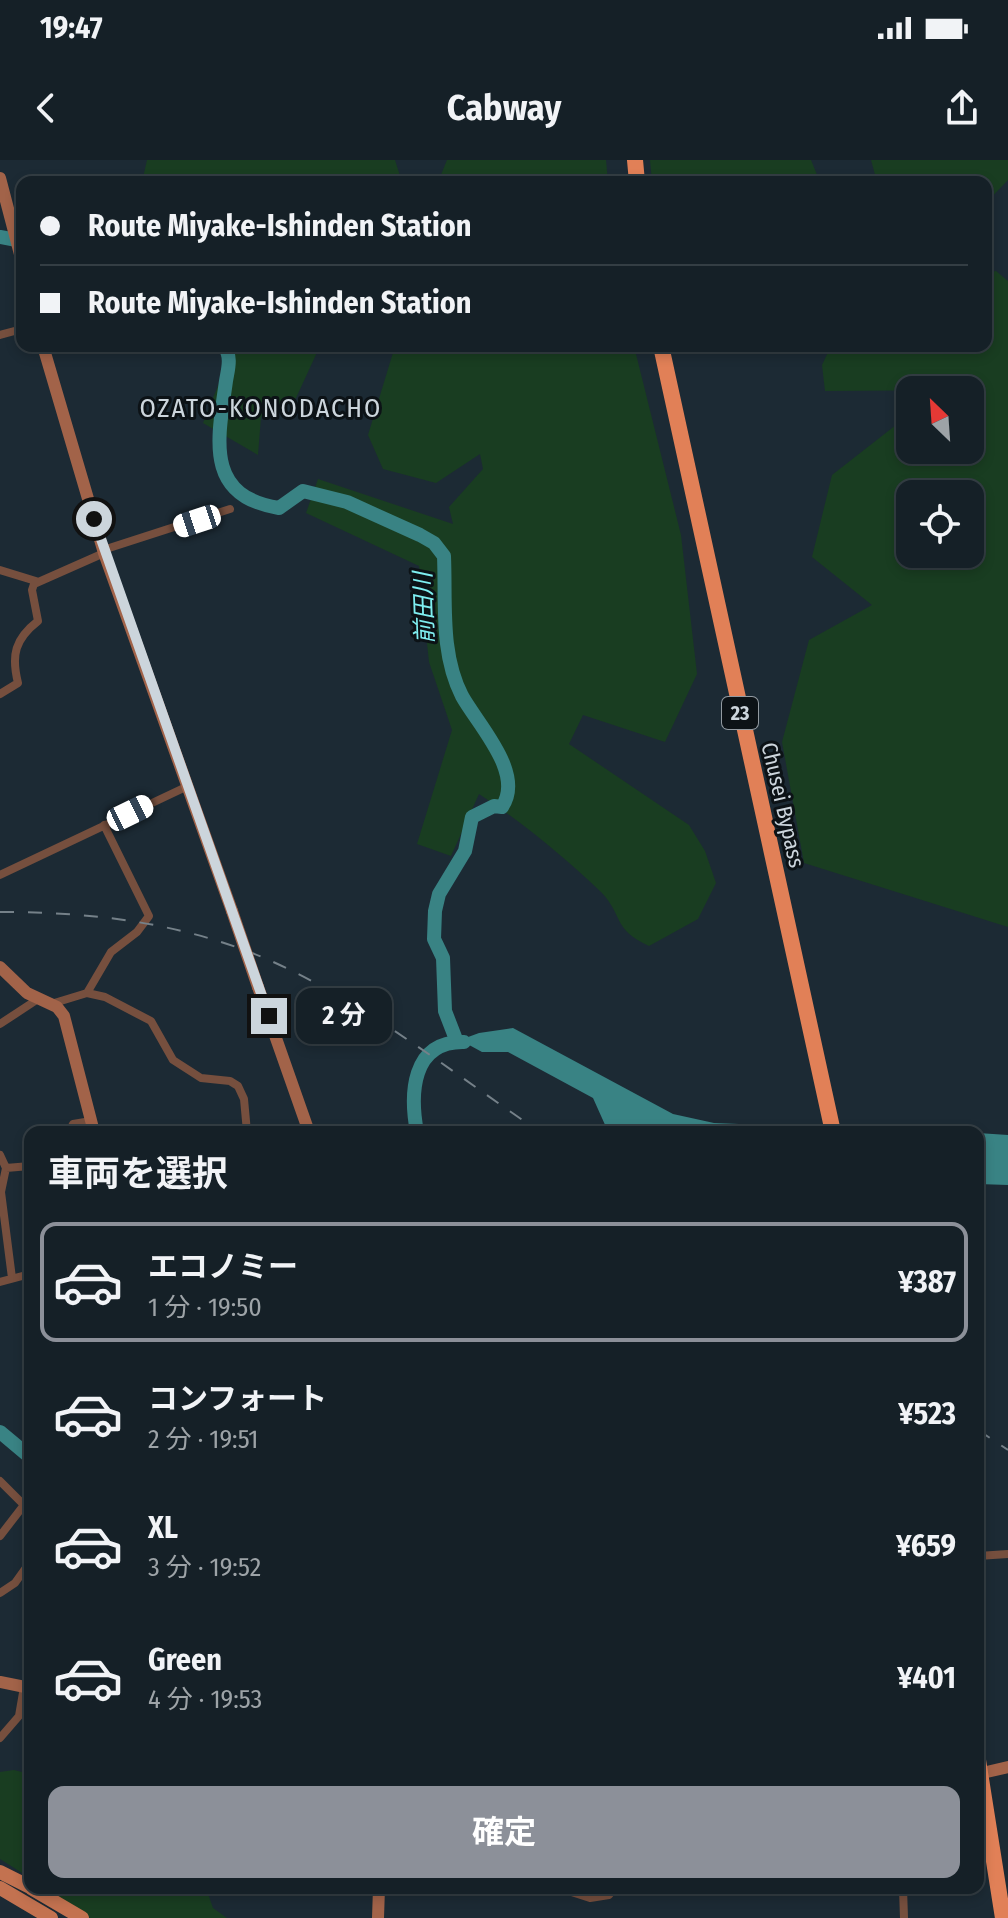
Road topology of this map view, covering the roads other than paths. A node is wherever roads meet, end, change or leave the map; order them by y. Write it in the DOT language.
graph roads {
  1 [pos="0,178"];
  2 [pos="16,237"];
  3 [pos="45,352"];
  4 [pos="662,352"];
  5 [pos="230,509"];
  6 [pos="104,551"];
  7 [pos="0,570"];
  8 [pos="39,582"];
  9 [pos="0,694"];
  10 [pos="188,786"];
  11 [pos="104,825"];
  12 [pos="0,875"];
  13 [pos="0,967"];
  14 [pos="87,993"];
  15 [pos="38,999"];
  16 [pos="51,1004"];
  17 [pos="0,1024"];
  18 [pos="72,1126"];
  19 [pos="93,1126"];
  20 [pos="246,1126"];
  21 [pos="307,1126"];
  22 [pos="832,1126"];
  23 [pos="0,1155"];
  24 [pos="24,1166"];
  25 [pos="6,1168"];
  26 [pos="24,1275"];
  27 [pos="12,1278"];
  28 [pos="0,1282"];
  29 [pos="0,1481"];
  30 [pos="24,1505"];
  31 [pos="24,1511"];
  32 [pos="0,1536"];
  33 [pos="1008,1554"];
  34 [pos="984,1556"];
  35 [pos="24,1570"];
  36 [pos="0,1593"];
  37 [pos="0,1682"];
  38 [pos="24,1687"];
  39 [pos="24,1698"];
  40 [pos="0,1738"];
  41 [pos="1008,1767"];
  42 [pos="984,1769"];
  43 [pos="984,1794"];
  44 [pos="995,1849"];
  45 [pos="0,1872"];
  46 [pos="24,1885"];
  47 [pos="0,1888"];
  48 [pos="40,1894"];
  49 [pos="379,1894"];
  50 [pos="578,1894"];
  51 [pos="610,1894"];
  52 [pos="903,1894"];
  53 [pos="1006,1897"];
  54 [pos="51,1918"];
  55 [pos="82,1918"];
  56 [pos="378,1918"];
  57 [pos="904,1918"];
  58 [pos="1003,1918"];
  1 -- 2 [label="main road"];
  3 -- 6 [label="main road"];
  4 -- 22 [label="highway, Chusei Bypass / 23"];
  5 -- 6 [label="street"];
  6 -- 8 [label="street"];
  6 -- 10 [label="main road"];
  7 -- 8 [label="street"];
  8 -- 9 [label="street"];
  10 -- 11 [label="street"];
  10 -- 21 [label="main road, bridge"];
  11 -- 12 [label="street"];
  11 -- 14 [label="street"];
  13 -- 15 [label="main road"];
  14 -- 16 [label="street"];
  14 -- 20 [label="street"];
  15 -- 16 [label="main road"];
  15 -- 17 [label="street"];
  16 -- 19 [label="main road"];
  18 -- 19 [label="street"];
  23 -- 25 [label="street"];
  24 -- 25 [label="street"];
  25 -- 27 [label="street"];
  26 -- 27 [label="street"];
  27 -- 28 [label="street"];
  29 -- 30 [label="street"];
  31 -- 32 [label="street"];
  33 -- 34 [label="street"];
  35 -- 36 [label="street"];
  37 -- 38 [label="main road"];
  39 -- 40 [label="street"];
  41 -- 42 [label="main road"];
  43 -- 44 [label="highway"];
  44 -- 53 [label="highway"];
  44 -- 58 [label="highway"];
  45 -- 46 [label="main road"];
  47 -- 54 [label="main road"];
  48 -- 55 [label="main road"];
  49 -- 56 [label="main road"];
  50 -- 51 [label="street"];
  52 -- 57 [label="street"];
  53 -- 58 [label="highway"];
}
